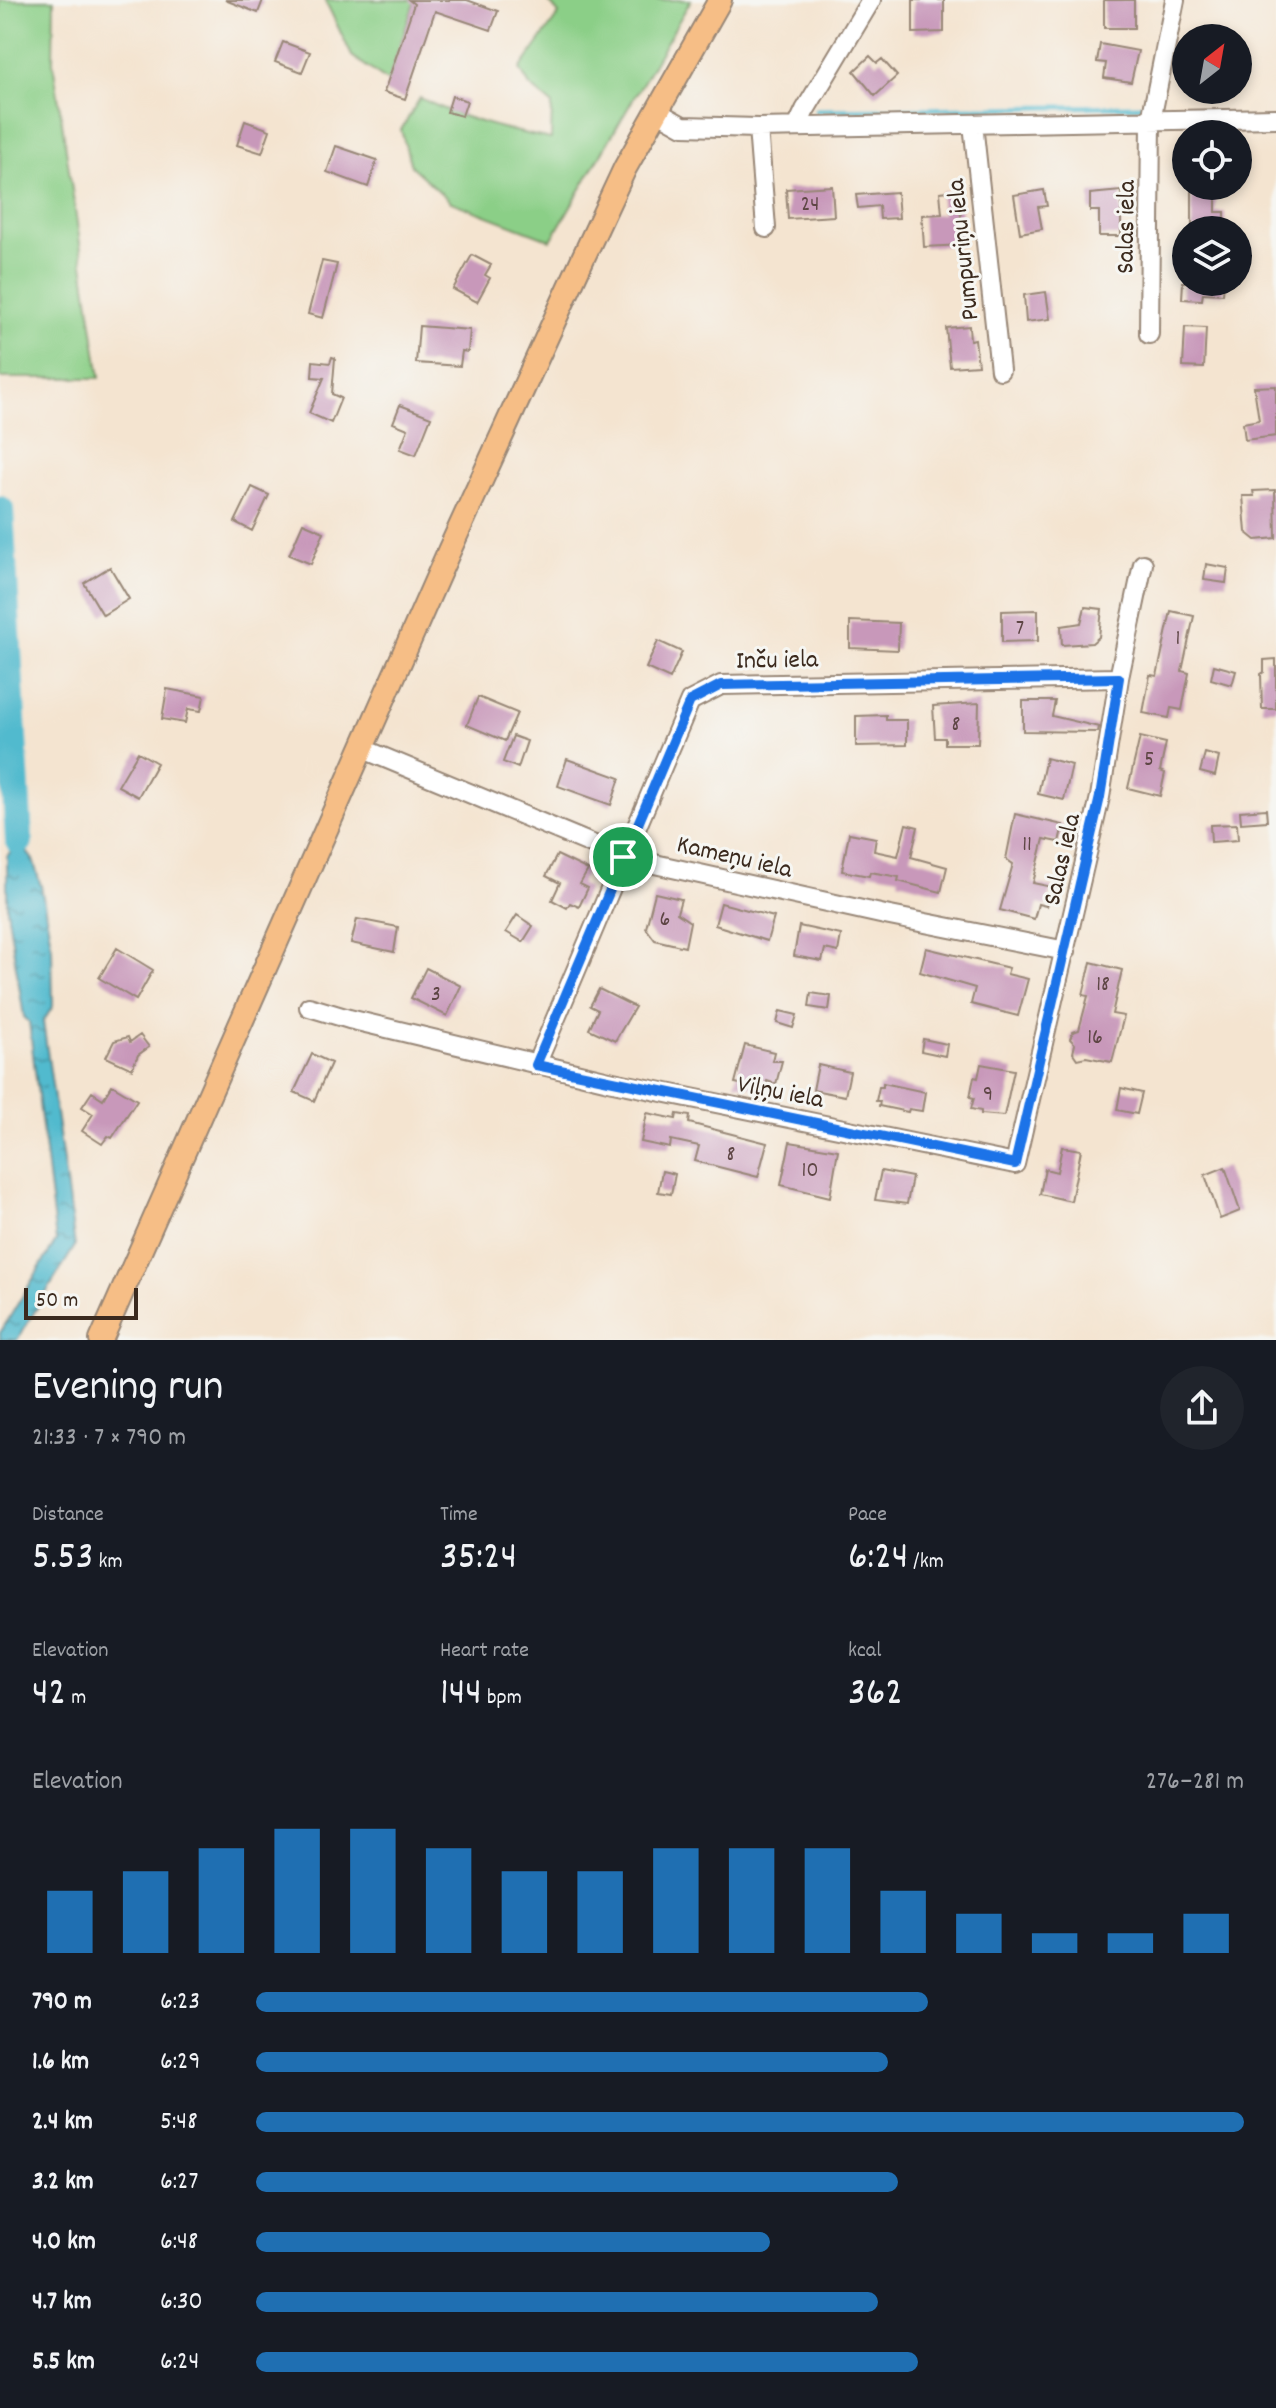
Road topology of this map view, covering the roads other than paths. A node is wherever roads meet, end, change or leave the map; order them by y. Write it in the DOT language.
graph roads {
  1 [pos="720,0"];
  2 [pos="871,0"];
  3 [pos="1175,0"];
  4 [pos="656,111"];
  5 [pos="1276,118"];
  6 [pos="1151,120"];
  7 [pos="973,124"];
  8 [pos="797,127"];
  9 [pos="758,128"];
  10 [pos="766,228"];
  11 [pos="1149,334"];
  12 [pos="1000,370"];
  13 [pos="1143,564"];
  14 [pos="1119,678"];
  15 [pos="361,748"];
  16 [pos="623,857"];
  17 [pos="1066,951"];
  18 [pos="309,1007"];
  19 [pos="536,1065"];
  20 [pos="1015,1164"];
  21 [pos="101,1340"];
  1 -- 4 [label="main road"];
  2 -- 8 [label="street"];
  3 -- 6 [label="street, Salas iela"];
  4 -- 9 [label="street"];
  4 -- 15 [label="main road"];
  5 -- 6 [label="street"];
  6 -- 7 [label="street"];
  6 -- 11 [label="street, Salas iela"];
  7 -- 8 [label="street"];
  7 -- 12 [label="street, Pumpuriņu iela"];
  8 -- 9 [label="street"];
  9 -- 10 [label="street"];
  13 -- 14 [label="street, Salas iela"];
  14 -- 16 [label="street, Inču iela"];
  14 -- 17 [label="street, Salas iela"];
  15 -- 16 [label="street, Kameņu iela"];
  15 -- 21 [label="main road"];
  16 -- 17 [label="street, Kameņu iela"];
  16 -- 19 [label="street, Inču iela"];
  17 -- 20 [label="street, Salas iela"];
  18 -- 19 [label="street, Viļņu iela"];
  19 -- 20 [label="street, Viļņu iela"];
}
